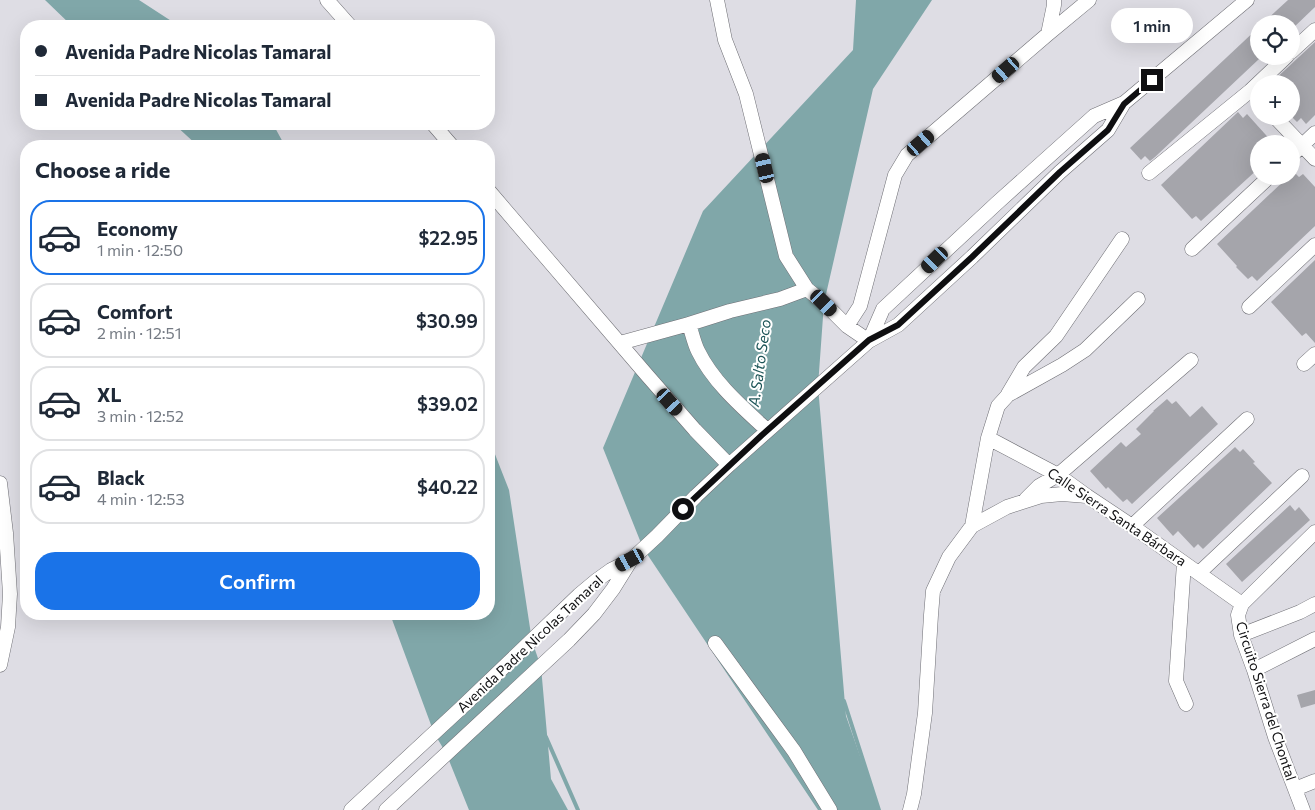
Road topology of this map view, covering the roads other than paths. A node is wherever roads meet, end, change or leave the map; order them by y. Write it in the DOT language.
graph roads {
  1 [pos="327,0"];
  2 [pos="717,0"];
  3 [pos="1054,0"];
  4 [pos="1089,0"];
  5 [pos="1247,0"];
  6 [pos="345,20"];
  7 [pos="1315,30"];
  8 [pos="1048,34"];
  9 [pos="1300,44"];
  10 [pos="1280,65"];
  11 [pos="1271,75"];
  12 [pos="1250,99"];
  13 [pos="1124,104"];
  14 [pos="1282,125"];
  15 [pos="438,130"];
  16 [pos="1315,133"];
  17 [pos="447,140"];
  18 [pos="1302,146"];
  19 [pos="1315,159"];
  20 [pos="1149,173"];
  21 [pos="1260,185"];
  22 [pos="495,198"];
  23 [pos="997,203"];
  24 [pos="1011,218"];
  25 [pos="1122,239"];
  26 [pos="1315,245"];
  27 [pos="1192,249"];
  28 [pos="807,289"];
  29 [pos="1138,299"];
  30 [pos="1249,307"];
  31 [pos="689,324"];
  32 [pos="848,326"];
  33 [pos="869,340"];
  34 [pos="620,344"];
  35 [pos="1315,354"];
  36 [pos="1191,360"];
  37 [pos="1304,364"];
  38 [pos="1008,395"];
  39 [pos="1247,419"];
  40 [pos="767,430"];
  41 [pos="988,438"];
  42 [pos="729,465"];
  43 [pos="1058,475"];
  44 [pos="1302,476"];
  45 [pos="0,483"];
  46 [pos="1087,496"];
  47 [pos="1024,502"];
  48 [pos="972,526"];
  49 [pos="1132,526"];
  50 [pos="1315,532"];
  51 [pos="630,560"];
  52 [pos="1184,563"];
  53 [pos="1199,573"];
  54 [pos="1242,604"];
  55 [pos="1315,604"];
  56 [pos="1241,635"];
  57 [pos="1315,639"];
  58 [pos="715,643"];
  59 [pos="0,665"];
  60 [pos="1254,670"];
  61 [pos="1186,704"];
  62 [pos="460,709"];
  63 [pos="476,726"];
  64 [pos="1315,781"];
  65 [pos="1295,789"];
  66 [pos="351,810"];
  67 [pos="386,810"];
  68 [pos="830,810"];
  69 [pos="910,810"];
  70 [pos="1303,810"];
  1 -- 6 [label="street"];
  2 -- 28 [label="street"];
  3 -- 8 [label="street"];
  4 -- 8 [label="street"];
  5 -- 13 [label="street"];
  7 -- 9 [label="street"];
  8 -- 32 [label="street"];
  10 -- 11 [label="street"];
  12 -- 20 [label="street"];
  13 -- 23 [label="street"];
  13 -- 24 [label="street"];
  14 -- 18 [label="street"];
  15 -- 17 [label="street"];
  16 -- 18 [label="street"];
  18 -- 19 [label="street"];
  21 -- 27 [label="street"];
  22 -- 34 [label="street"];
  23 -- 24 [label="street"];
  23 -- 33 [label="street"];
  24 -- 33 [label="street"];
  25 -- 38 [label="street"];
  26 -- 30 [label="street"];
  28 -- 31 [label="street"];
  28 -- 32 [label="street"];
  29 -- 38 [label="street"];
  31 -- 34 [label="street"];
  31 -- 40 [label="street"];
  32 -- 33 [label="street"];
  33 -- 40 [label="street"];
  34 -- 42 [label="street"];
  35 -- 37 [label="street"];
  36 -- 43 [label="street"];
  38 -- 41 [label="street"];
  39 -- 49 [label="street"];
  40 -- 42 [label="street"];
  41 -- 43 [label="street, Calle Sierra Santa Bárbara"];
  41 -- 48 [label="street"];
  42 -- 51 [label="street"];
  43 -- 46 [label="street, Calle Sierra Santa Bárbara"];
  43 -- 47 [label="street"];
  44 -- 53 [label="street"];
  45 -- 59 [label="street"];
  46 -- 47 [label="street"];
  46 -- 49 [label="street, Calle Sierra Santa Bárbara"];
  47 -- 48 [label="street"];
  48 -- 69 [label="street"];
  49 -- 52 [label="street, Calle Sierra Santa Bárbara"];
  50 -- 54 [label="street, Circuito Sierra del Chontal"];
  51 -- 62 [label="street, Avenida Padre Nicolas Tamaral"];
  51 -- 63 [label="street, Avenida Padre Nicolas Tamaral"];
  52 -- 53 [label="street, Calle Sierra Santa Bárbara"];
  52 -- 61 [label="street"];
  53 -- 54 [label="street, Calle Sierra Santa Bárbara"];
  54 -- 56 [label="street, Circuito Sierra del Chontal"];
  55 -- 56 [label="street"];
  56 -- 60 [label="street, Circuito Sierra del Chontal"];
  57 -- 60 [label="street"];
  58 -- 68 [label="street"];
  60 -- 65 [label="street, Circuito Sierra del Chontal"];
  62 -- 63 [label="street"];
  62 -- 66 [label="street, Avenida Padre Nicolas Tamaral"];
  63 -- 67 [label="street, Avenida Padre Nicolas Tamaral"];
  64 -- 65 [label="street"];
  65 -- 70 [label="street, Circuito Sierra del Chontal"];
}
